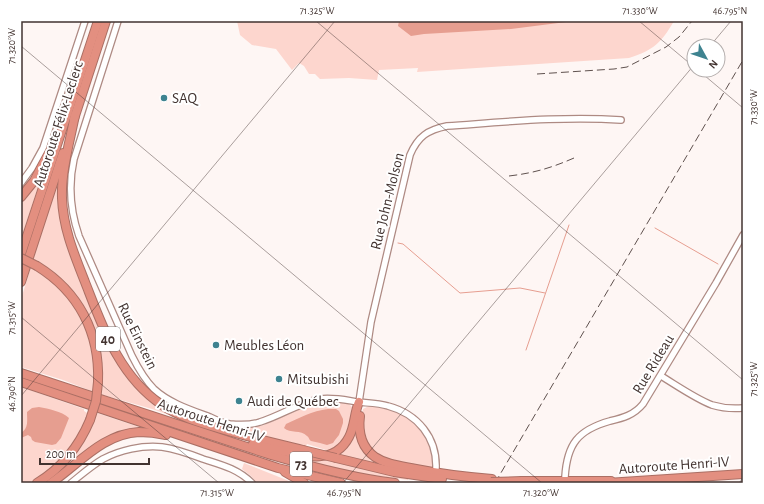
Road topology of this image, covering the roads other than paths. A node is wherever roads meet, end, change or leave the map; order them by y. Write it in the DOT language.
graph roads {
  1 [pos="85,21"];
  2 [pos="98,21"];
  3 [pos="106,21"];
  4 [pos="118,21"];
  5 [pos="75,115"];
  6 [pos="621,120"];
  7 [pos="64,122"];
  8 [pos="21,183"];
  9 [pos="21,198"];
  10 [pos="743,235"];
  11 [pos="21,254"];
  12 [pos="21,258"];
  13 [pos="21,282"];
  14 [pos="21,373"];
  15 [pos="660,376"];
  16 [pos="21,382"];
  17 [pos="359,402"];
  18 [pos="113,403"];
  19 [pos="743,408"];
  20 [pos="189,438"];
  21 [pos="278,468"];
  22 [pos="436,468"];
  23 [pos="743,474"];
  24 [pos="565,477"];
  25 [pos="491,480"];
  26 [pos="630,481"];
  27 [pos="37,483"];
  28 [pos="51,483"];
  29 [pos="71,483"];
  30 [pos="252,483"];
  31 [pos="304,483"];
  32 [pos="341,483"];
  33 [pos="395,483"];
  34 [pos="607,483"];
  1 -- 8 [label="street"];
  2 -- 7 [label="highway, Autoroute Félix-Leclerc"];
  3 -- 5 [label="highway, Autoroute Félix-Leclerc / 40"];
  4 -- 17 [label="street, Rue Einstein"];
  5 -- 13 [label="highway, Autoroute Félix-Leclerc"];
  5 -- 25 [label="highway, 40, bridge"];
  6 -- 17 [label="street, Rue John-Molson"];
  7 -- 9 [label="highway"];
  7 -- 11 [label="highway, Autoroute Félix-Leclerc"];
  10 -- 15 [label="street, Rue Rideau"];
  12 -- 27 [label="highway, bridge"];
  14 -- 18 [label="highway, Autoroute Henri-IV / 73"];
  15 -- 19 [label="street"];
  15 -- 24 [label="street, Rue Rideau"];
  16 -- 20 [label="highway, Autoroute Henri-IV"];
  17 -- 18 [label="highway"];
  17 -- 22 [label="street, Rue Einstein"];
  17 -- 25 [label="highway"];
  18 -- 33 [label="highway, Autoroute Henri-IV / 73"];
  20 -- 21 [label="highway, Autoroute Henri-IV"];
  20 -- 28 [label="highway"];
  21 -- 31 [label="highway"];
  21 -- 32 [label="highway, Autoroute Henri-IV"];
  23 -- 26 [label="highway, Autoroute Henri-IV / 40"];
  25 -- 26 [label="highway, 40, bridge"];
  26 -- 34 [label="highway, Autoroute Henri-IV"];
  29 -- 30 [label="street"];
}
